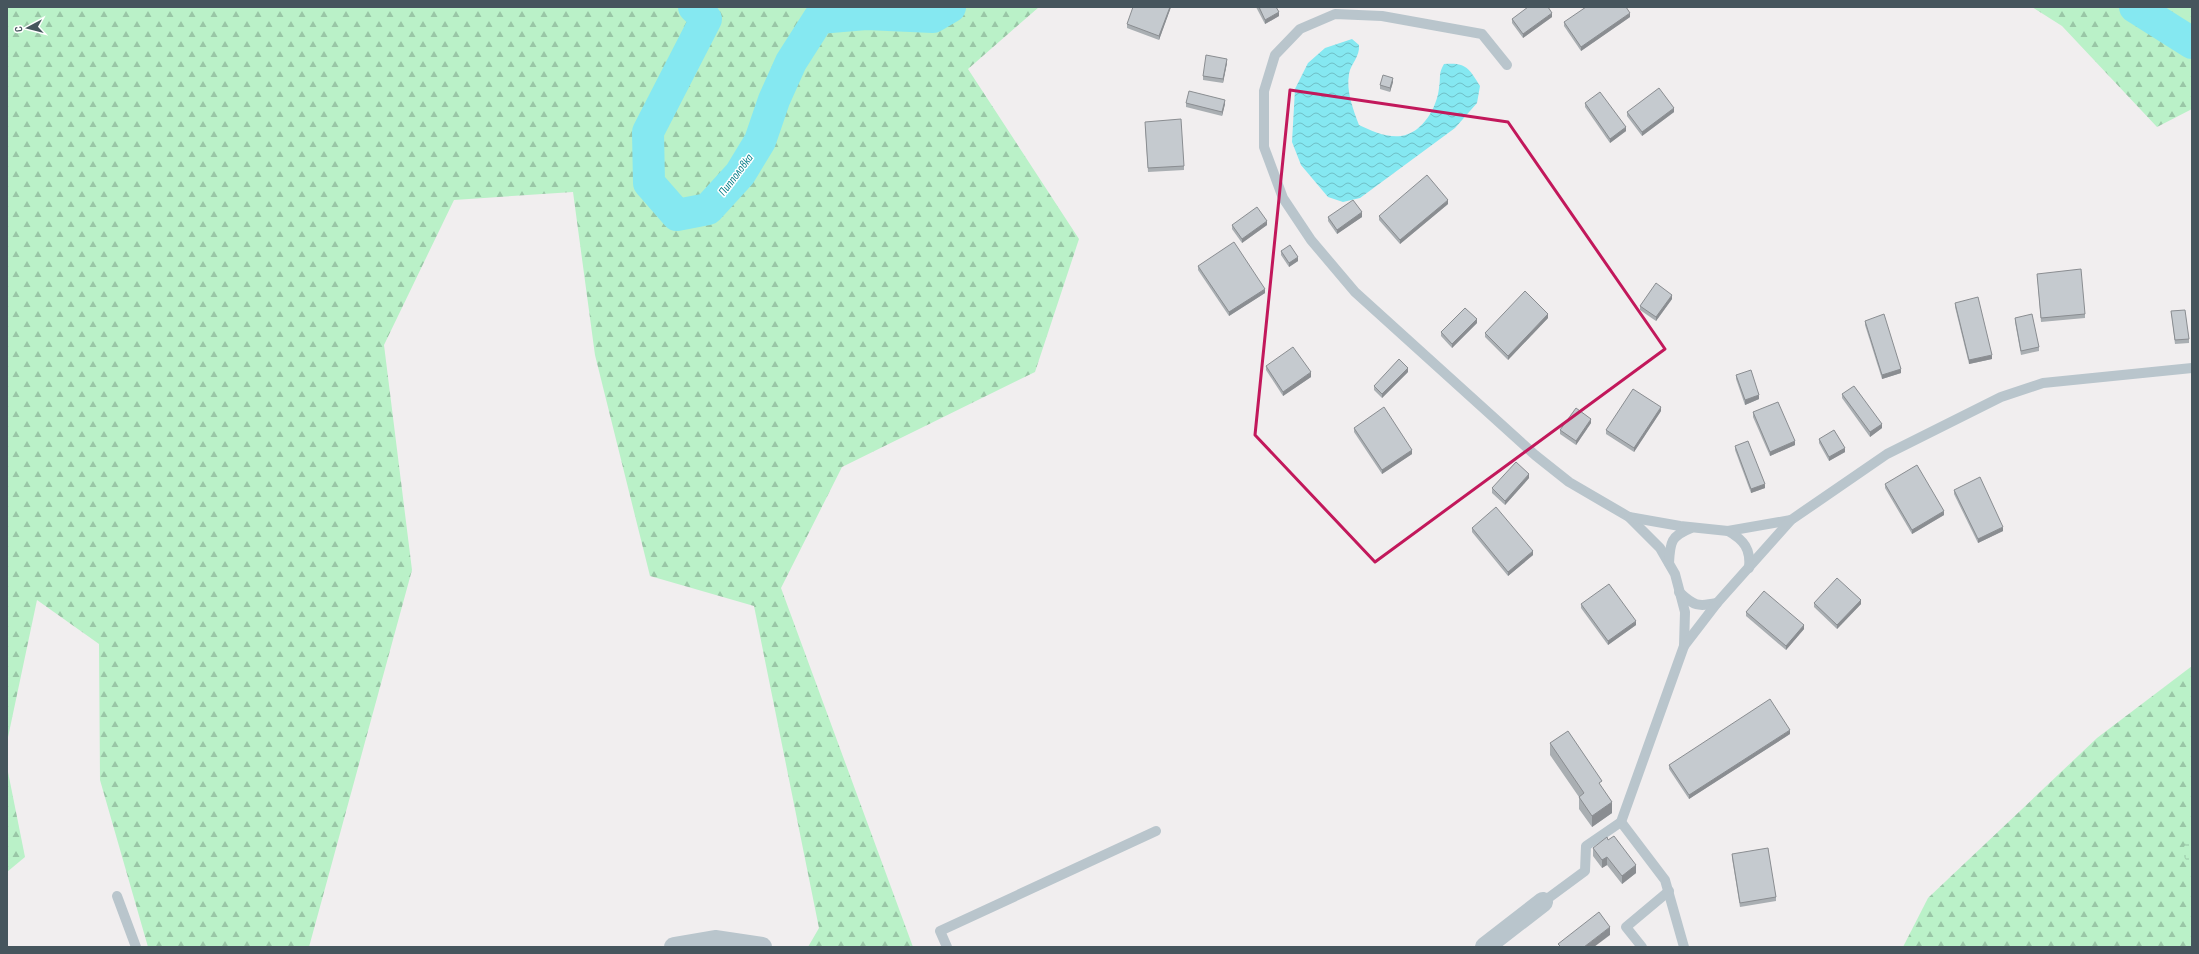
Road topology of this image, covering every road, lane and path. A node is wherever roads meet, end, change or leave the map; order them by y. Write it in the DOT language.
graph roads {
  1 [pos="1507,65"];
  2 [pos="2192,368"];
  3 [pos="1629,517"];
  4 [pos="1791,520"];
  5 [pos="1693,528"];
  6 [pos="1728,531"];
  7 [pos="1669,563"];
  8 [pos="1749,568"];
  9 [pos="1679,592"];
  10 [pos="1717,603"];
  11 [pos="1684,646"];
  12 [pos="1621,822"];
  13 [pos="1156,832"];
  14 [pos="1669,891"];
  15 [pos="116,896"];
  16 [pos="1543,902"];
  17 [pos="136,947"];
  18 [pos="674,947"];
  19 [pos="762,947"];
  20 [pos="948,947"];
  21 [pos="1485,947"];
  22 [pos="1642,947"];
  23 [pos="1684,947"];
  1 -- 3 [label="lane"];
  2 -- 4 [label="lane"];
  3 -- 5 [label="lane"];
  3 -- 7 [label="lane"];
  4 -- 6 [label="lane"];
  4 -- 8 [label="lane"];
  5 -- 6 [label="lane"];
  5 -- 7 [label="lane"];
  6 -- 8 [label="lane"];
  7 -- 9 [label="lane"];
  8 -- 10 [label="lane"];
  9 -- 10 [label="lane"];
  9 -- 11 [label="lane"];
  10 -- 11 [label="lane"];
  11 -- 12 [label="lane"];
  12 -- 14 [label="lane"];
  12 -- 16 [label="lane"];
  13 -- 20 [label="lane"];
  14 -- 22 [label="lane"];
  14 -- 23 [label="lane"];
  15 -- 17 [label="lane"];
  16 -- 21 [label="street"];
  18 -- 19 [label="street"];
}
